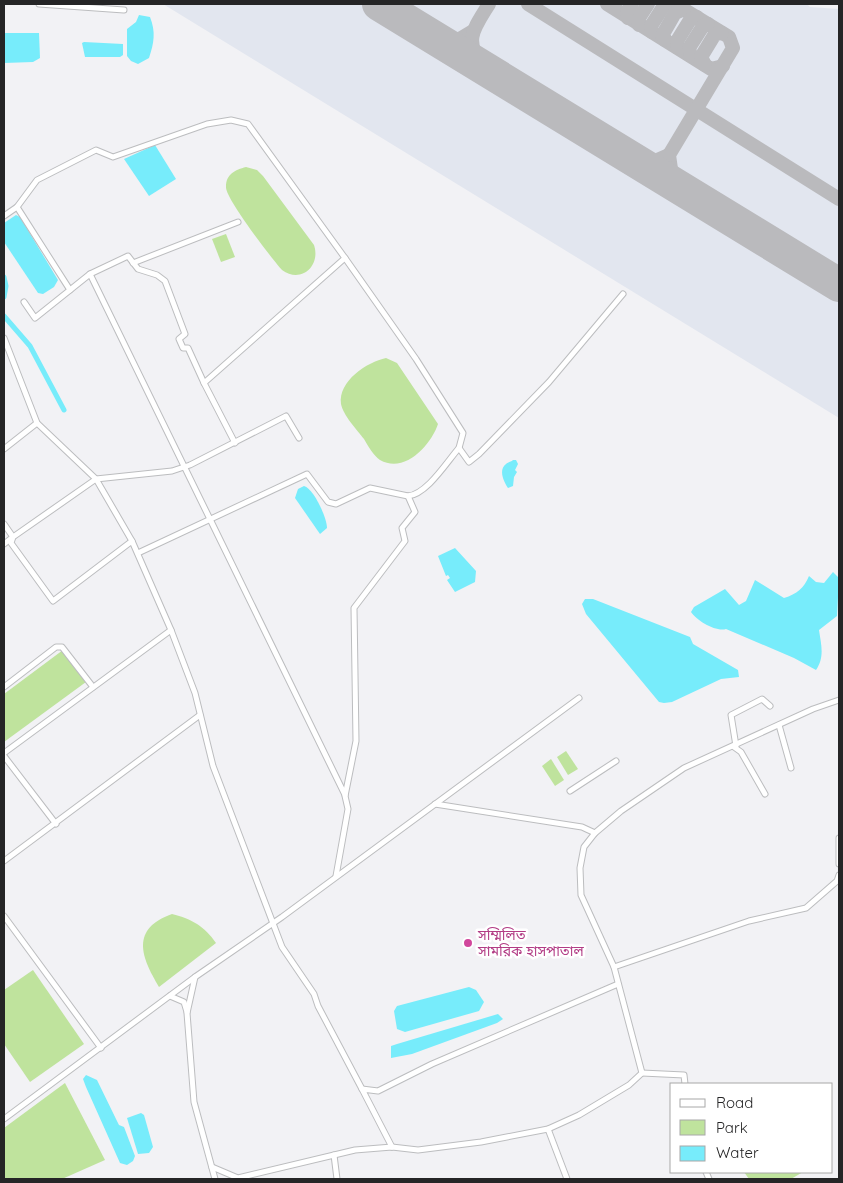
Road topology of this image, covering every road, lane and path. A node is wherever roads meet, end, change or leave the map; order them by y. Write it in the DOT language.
graph roads {
  1 [pos="39,4"];
  2 [pos="124,10"];
  3 [pos="17,207"];
  4 [pos="4,216"];
  5 [pos="238,222"];
  6 [pos="345,258"];
  7 [pos="133,263"];
  8 [pos="90,274"];
  9 [pos="70,290"];
  10 [pos="622,294"];
  11 [pos="24,302"];
  12 [pos="4,338"];
  13 [pos="204,383"];
  14 [pos="37,423"];
  15 [pos="299,438"];
  16 [pos="235,443"];
  17 [pos="459,448"];
  18 [pos="4,449"];
  19 [pos="96,479"];
  20 [pos="408,496"];
  21 [pos="210,519"];
  22 [pos="4,524"];
  23 [pos="13,537"];
  24 [pos="132,541"];
  25 [pos="4,544"];
  26 [pos="138,553"];
  27 [pos="171,630"];
  28 [pos="4,687"];
  29 [pos="93,687"];
  30 [pos="579,698"];
  31 [pos="839,700"];
  32 [pos="770,706"];
  33 [pos="200,715"];
  34 [pos="779,725"];
  35 [pos="735,746"];
  36 [pos="4,754"];
  37 [pos="616,761"];
  38 [pos="792,768"];
  39 [pos="570,791"];
  40 [pos="765,794"];
  41 [pos="345,796"];
  42 [pos="435,804"];
  43 [pos="56,824"];
  44 [pos="595,833"];
  45 [pos="839,838"];
  46 [pos="4,861"];
  47 [pos="839,864"];
  48 [pos="839,875"];
  49 [pos="336,876"];
  50 [pos="4,916"];
  51 [pos="274,923"];
  52 [pos="614,967"];
  53 [pos="195,977"];
  54 [pos="618,984"];
  55 [pos="170,996"];
  56 [pos="188,1013"];
  57 [pos="101,1048"];
  58 [pos="642,1073"];
  59 [pos="685,1083"];
  60 [pos="362,1089"];
  61 [pos="4,1118"];
  62 [pos="548,1129"];
  63 [pos="392,1147"];
  64 [pos="334,1155"];
  65 [pos="212,1167"];
  66 [pos="215,1179"];
  67 [pos="337,1179"];
  68 [pos="567,1179"];
  1 -- 2 [label="street"];
  3 -- 4 [label="street"];
  3 -- 6 [label="street"];
  3 -- 9 [label="street"];
  5 -- 7 [label="street"];
  6 -- 13 [label="street"];
  6 -- 17 [label="street"];
  7 -- 8 [label="street"];
  7 -- 13 [label="street"];
  8 -- 9 [label="street"];
  8 -- 21 [label="street"];
  9 -- 11 [label="street"];
  10 -- 17 [label="street"];
  12 -- 14 [label="street"];
  13 -- 16 [label="street"];
  14 -- 18 [label="street"];
  14 -- 19 [label="street"];
  15 -- 16 [label="street"];
  16 -- 19 [label="street"];
  17 -- 20 [label="street"];
  19 -- 23 [label="street"];
  19 -- 24 [label="street"];
  20 -- 21 [label="street"];
  20 -- 41 [label="street"];
  21 -- 26 [label="street"];
  21 -- 41 [label="street"];
  22 -- 23 [label="street"];
  23 -- 24 [label="street"];
  23 -- 25 [label="street"];
  24 -- 26 [label="street"];
  26 -- 27 [label="street"];
  27 -- 29 [label="street"];
  27 -- 33 [label="street"];
  28 -- 29 [label="street"];
  29 -- 36 [label="street"];
  30 -- 42 [label="street"];
  31 -- 34 [label="street"];
  32 -- 35 [label="street"];
  33 -- 43 [label="street"];
  33 -- 51 [label="street"];
  34 -- 35 [label="street"];
  34 -- 38 [label="street"];
  35 -- 40 [label="street"];
  35 -- 44 [label="street"];
  36 -- 43 [label="street"];
  37 -- 39 [label="street"];
  41 -- 49 [label="street"];
  42 -- 44 [label="street"];
  42 -- 49 [label="street"];
  43 -- 46 [label="street"];
  44 -- 52 [label="street"];
  45 -- 47 [label="street"];
  48 -- 52 [label="street"];
  49 -- 51 [label="street"];
  50 -- 57 [label="street"];
  51 -- 53 [label="street"];
  51 -- 60 [label="street"];
  52 -- 54 [label="street"];
  53 -- 55 [label="street"];
  53 -- 56 [label="street"];
  54 -- 58 [label="street"];
  54 -- 60 [label="street"];
  55 -- 56 [label="street"];
  55 -- 57 [label="street"];
  56 -- 65 [label="street"];
  57 -- 61 [label="street"];
  58 -- 59 [label="street"];
  58 -- 62 [label="street"];
  60 -- 63 [label="street"];
  62 -- 63 [label="street"];
  62 -- 68 [label="street"];
  63 -- 64 [label="street"];
  64 -- 65 [label="street"];
  64 -- 67 [label="street"];
  65 -- 66 [label="street"];
}
